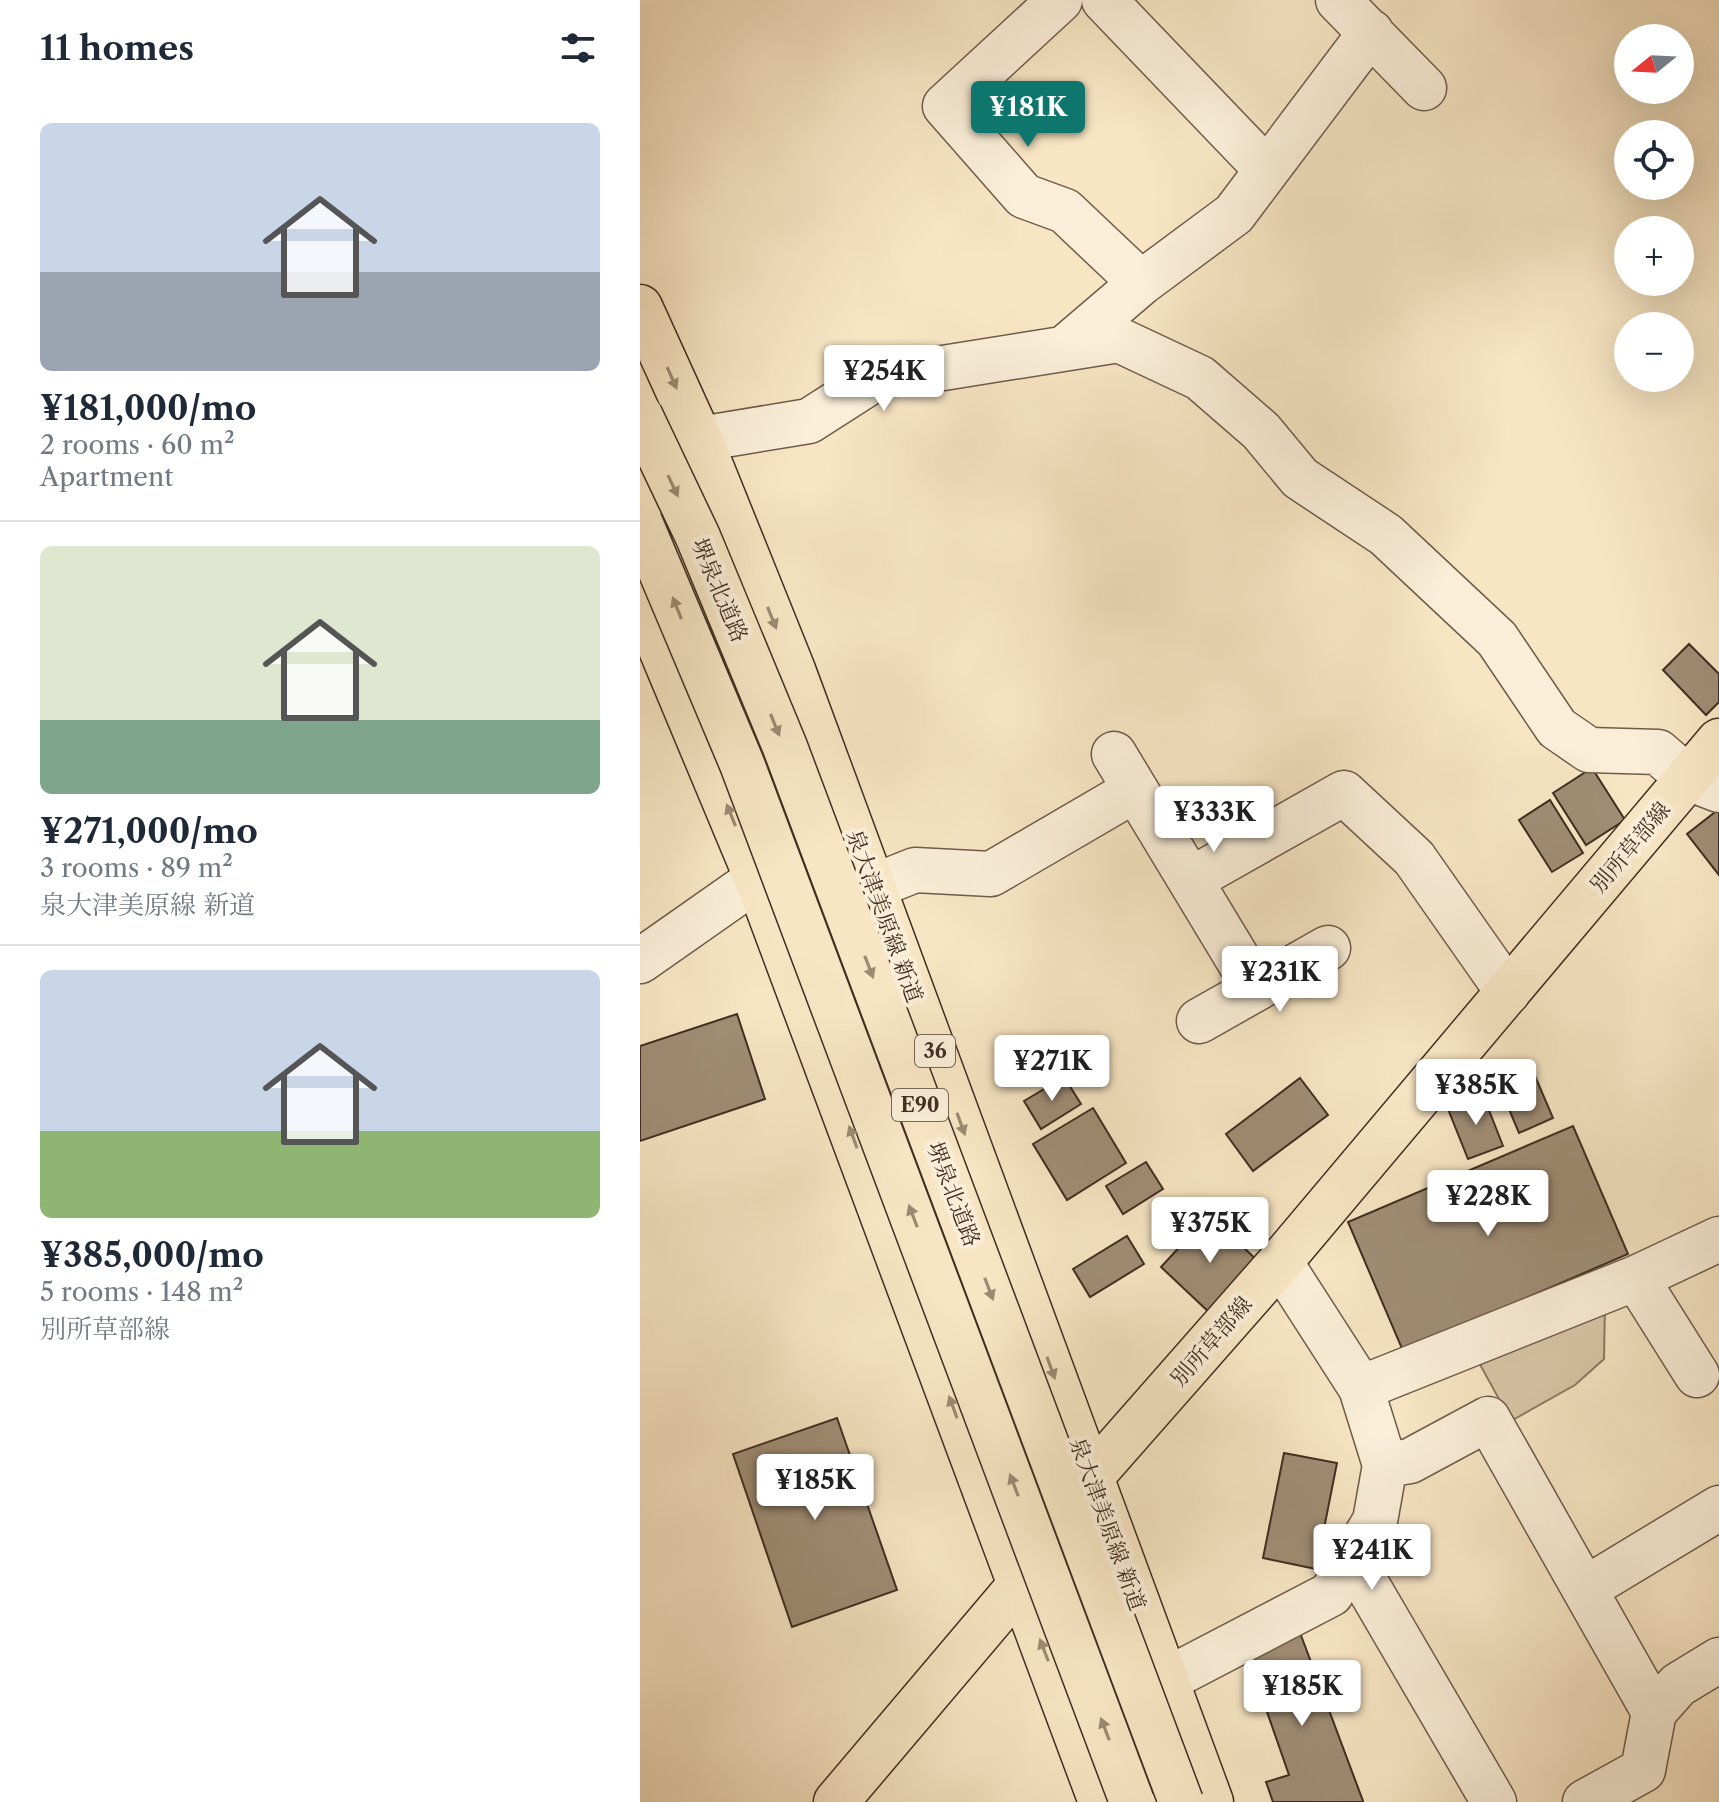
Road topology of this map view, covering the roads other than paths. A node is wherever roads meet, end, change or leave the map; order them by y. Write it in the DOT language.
graph roads {
  1 [pos="1060,0"];
  2 [pos="1104,0"];
  3 [pos="1338,0"];
  4 [pos="1371,32"];
  5 [pos="1424,88"];
  6 [pos="1267,170"];
  7 [pos="1141,283"];
  8 [pos="640,307"];
  9 [pos="1066,347"];
  10 [pos="640,415"];
  11 [pos="700,439"];
  12 [pos="640,522"];
  13 [pos="640,599"];
  14 [pos="1719,741"];
  15 [pos="1704,784"];
  16 [pos="757,879"];
  17 [pos="1190,880"];
  18 [pos="875,886"];
  19 [pos="1328,948"];
  20 [pos="640,961"];
  21 [pos="1256,989"];
  22 [pos="1508,992"];
  23 [pos="1199,1021"];
  24 [pos="1719,1239"];
  25 [pos="1280,1262"];
  26 [pos="1636,1278"];
  27 [pos="1696,1376"];
  28 [pos="1361,1388"];
  29 [pos="1385,1465"];
  30 [pos="1091,1477"];
  31 [pos="1719,1508"];
  32 [pos="1352,1559"];
  33 [pos="1019,1586"];
  34 [pos="1585,1589"];
  35 [pos="1719,1660"];
  36 [pos="1166,1680"];
  37 [pos="1654,1712"];
  38 [pos="836,1802"];
  39 [pos="1101,1802"];
  40 [pos="1132,1802"];
  41 [pos="1181,1802"];
  42 [pos="1211,1802"];
  43 [pos="1494,1802"];
  44 [pos="1585,1802"];
  1 -- 7 [label="street"];
  2 -- 6 [label="street"];
  3 -- 4 [label="street"];
  4 -- 5 [label="street"];
  4 -- 6 [label="street"];
  6 -- 7 [label="street"];
  7 -- 9 [label="street"];
  8 -- 11 [label="main road, 泉大津美原線 新道 / 36, one-way"];
  9 -- 11 [label="street"];
  9 -- 15 [label="street"];
  10 -- 41 [label="main road, 堺泉北道路 / E90, one-way, bridge"];
  11 -- 18 [label="main road, 泉大津美原線 新道 / 36, one-way"];
  40 -- 12 [label="main road, 堺泉北道路 / E90, one-way, bridge"];
  16 -- 13 [label="main road, one-way"];
  14 -- 15 [label="main road, 別所草部線"];
  15 -- 22 [label="main road, 別所草部線"];
  16 -- 20 [label="street"];
  33 -- 16 [label="main road, one-way"];
  17 -- 18 [label="street"];
  17 -- 21 [label="street"];
  17 -- 22 [label="street"];
  18 -- 30 [label="main road, 泉大津美原線 新道 / 36, one-way"];
  19 -- 21 [label="street"];
  21 -- 23 [label="street"];
  22 -- 25 [label="main road, 別所草部線"];
  24 -- 26 [label="street"];
  25 -- 28 [label="street"];
  25 -- 30 [label="main road, 別所草部線"];
  26 -- 27 [label="street"];
  26 -- 28 [label="street"];
  28 -- 29 [label="street"];
  29 -- 32 [label="street"];
  29 -- 34 [label="street"];
  30 -- 33 [label="main road, 別所草部線"];
  30 -- 36 [label="main road, 泉大津美原線 新道 / 36"];
  31 -- 34 [label="street"];
  32 -- 36 [label="street"];
  32 -- 43 [label="street"];
  33 -- 38 [label="main road, 別所草部線"];
  39 -- 33 [label="main road, one-way"];
  34 -- 37 [label="street"];
  35 -- 37 [label="street"];
  36 -- 42 [label="main road, 泉大津美原線 新道 / 36"];
  37 -- 44 [label="street"];
}
